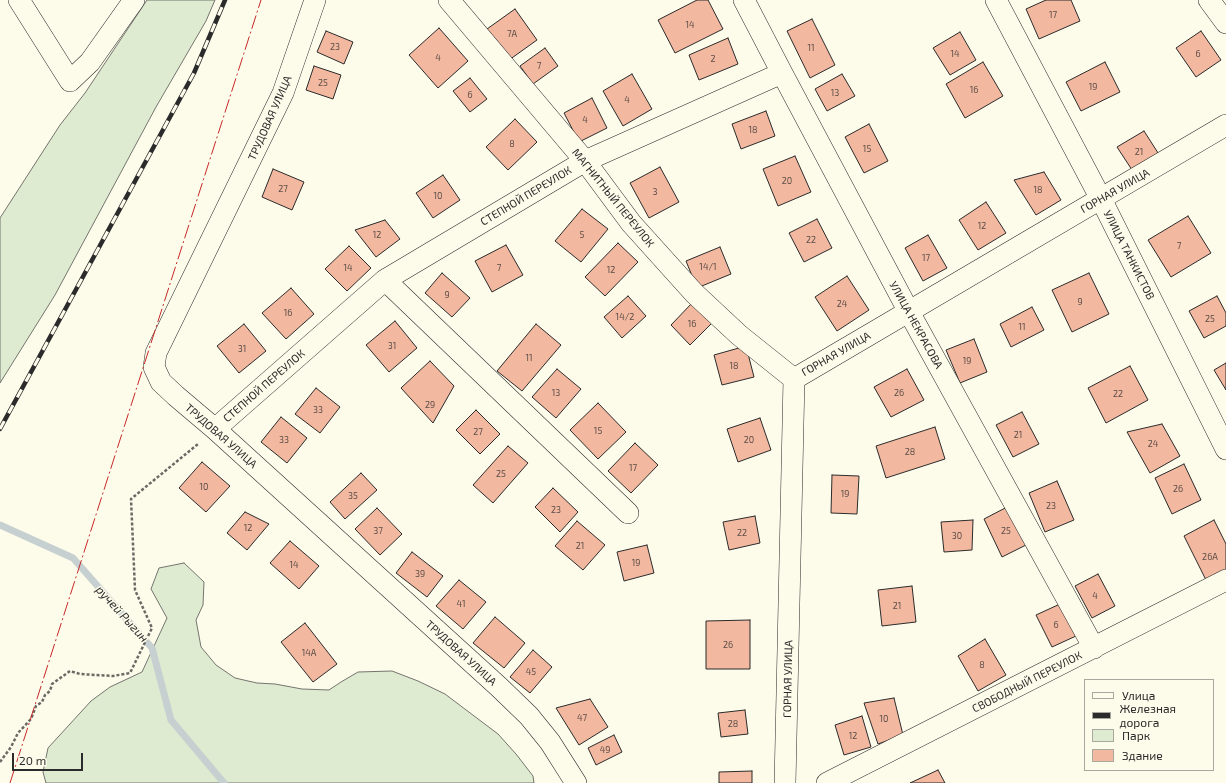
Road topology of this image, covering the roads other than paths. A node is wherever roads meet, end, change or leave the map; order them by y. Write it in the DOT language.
graph roads {
  1 [pos="19,0"];
  2 [pos="315,0"];
  3 [pos="449,0"];
  4 [pos="744,0"];
  5 [pos="996,0"];
  6 [pos="1209,0"];
  7 [pos="127,2"];
  8 [pos="1226,23"];
  9 [pos="782,73"];
  10 [pos="1226,125"];
  11 [pos="585,161"];
  12 [pos="1101,199"];
  13 [pos="385,280"];
  14 [pos="909,312"];
  15 [pos="794,379"];
  16 [pos="215,429"];
  17 [pos="1226,449"];
  18 [pos="628,513"];
  19 [pos="1226,580"];
  20 [pos="1094,648"];
  21 [pos="576,783"];
  22 [pos="785,783"];
  23 [pos="827,783"];
  1 -- 7 [label="street"];
  2 -- 16 [label="street, ТРУДОВАЯ УЛИЦА"];
  3 -- 11 [label="street, МАГНИТНЫЙ ПЕРЕУЛОК"];
  4 -- 9 [label="street, УЛИЦА НЕКРАСОВА"];
  5 -- 12 [label="street, УЛИЦА ТАНКИСТОВ"];
  6 -- 8 [label="street"];
  9 -- 11 [label="street, СТЕПНОЙ ПЕРЕУЛОК"];
  9 -- 14 [label="street, УЛИЦА НЕКРАСОВА"];
  10 -- 12 [label="street, ГОРНАЯ УЛИЦА"];
  11 -- 13 [label="street, СТЕПНОЙ ПЕРЕУЛОК"];
  11 -- 15 [label="street, МАГНИТНЫЙ ПЕРЕУЛОК"];
  12 -- 14 [label="street, ГОРНАЯ УЛИЦА"];
  12 -- 17 [label="street, УЛИЦА ТАНКИСТОВ"];
  13 -- 16 [label="street, СТЕПНОЙ ПЕРЕУЛОК"];
  13 -- 18 [label="street"];
  14 -- 15 [label="street, ГОРНАЯ УЛИЦА"];
  14 -- 20 [label="street, УЛИЦА НЕКРАСОВА"];
  15 -- 22 [label="street, ГОРНАЯ УЛИЦА"];
  16 -- 21 [label="street, ТРУДОВАЯ УЛИЦА"];
  19 -- 20 [label="street, СВОБОДНЫЙ ПЕРЕУЛОК"];
  20 -- 23 [label="street, СВОБОДНЫЙ ПЕРЕУЛОК"];
}
